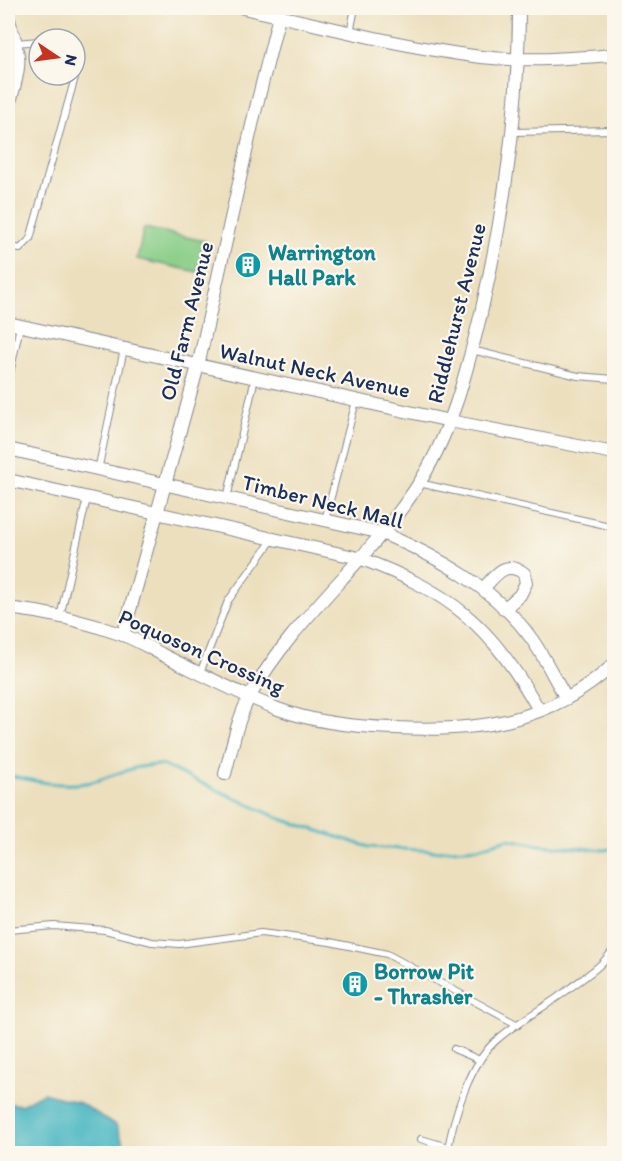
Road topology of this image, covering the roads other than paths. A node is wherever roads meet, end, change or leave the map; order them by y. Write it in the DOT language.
graph roads {
  1 [pos="243,8"];
  2 [pos="355,8"];
  3 [pos="519,8"];
  4 [pos="280,12"];
  5 [pos="8,17"];
  6 [pos="350,33"];
  7 [pos="12,39"];
  8 [pos="27,40"];
  9 [pos="615,55"];
  10 [pos="519,59"];
  11 [pos="72,87"];
  12 [pos="8,109"];
  13 [pos="615,130"];
  14 [pos="513,132"];
  15 [pos="8,246"];
  16 [pos="14,325"];
  17 [pos="124,348"];
  18 [pos="472,351"];
  19 [pos="198,366"];
  20 [pos="255,378"];
  21 [pos="615,379"];
  22 [pos="8,383"];
  23 [pos="356,400"];
  24 [pos="450,421"];
  25 [pos="8,449"];
  26 [pos="615,453"];
  27 [pos="98,470"];
  28 [pos="8,480"];
  29 [pos="418,483"];
  30 [pos="165,484"];
  31 [pos="87,498"];
  32 [pos="227,498"];
  33 [pos="157,513"];
  34 [pos="325,520"];
  35 [pos="615,527"];
  36 [pos="382,533"];
  37 [pos="274,539"];
  38 [pos="359,558"];
  39 [pos="483,589"];
  40 [pos="8,608"];
  41 [pos="504,609"];
  42 [pos="60,618"];
  43 [pos="123,635"];
  44 [pos="615,664"];
  45 [pos="200,673"];
  46 [pos="249,698"];
  47 [pos="566,698"];
  48 [pos="539,710"];
  49 [pos="225,774"];
  50 [pos="8,930"];
  51 [pos="615,948"];
  52 [pos="518,1025"];
  53 [pos="454,1049"];
  54 [pos="480,1060"];
  55 [pos="422,1139"];
  56 [pos="448,1150"];
  1 -- 4 [label="street"];
  2 -- 6 [label="lane"];
  3 -- 10 [label="street, Riddlehurst Avenue"];
  4 -- 6 [label="street"];
  4 -- 19 [label="street, Old Farm Avenue"];
  5 -- 7 [label="street"];
  6 -- 10 [label="street"];
  7 -- 8 [label="lane"];
  7 -- 12 [label="street"];
  9 -- 10 [label="street"];
  10 -- 14 [label="street, Riddlehurst Avenue"];
  11 -- 15 [label="lane"];
  13 -- 14 [label="lane"];
  14 -- 18 [label="street, Riddlehurst Avenue"];
  16 -- 17 [label="street, Walnut Neck Avenue"];
  16 -- 22 [label="lane"];
  17 -- 19 [label="street, Walnut Neck Avenue"];
  17 -- 27 [label="lane"];
  18 -- 21 [label="lane"];
  18 -- 24 [label="street, Riddlehurst Avenue"];
  19 -- 20 [label="street, Walnut Neck Avenue"];
  19 -- 30 [label="street, Old Farm Avenue"];
  20 -- 23 [label="street, Walnut Neck Avenue"];
  20 -- 32 [label="lane"];
  23 -- 24 [label="street, Walnut Neck Avenue"];
  23 -- 34 [label="lane"];
  24 -- 26 [label="street, Walnut Neck Avenue"];
  24 -- 29 [label="street, Riddlehurst Avenue"];
  25 -- 27 [label="street, Timber Neck Mall"];
  27 -- 30 [label="street, Timber Neck Mall"];
  28 -- 31 [label="street, Timber Neck Mall"];
  29 -- 35 [label="lane"];
  29 -- 36 [label="street, Riddlehurst Avenue"];
  30 -- 32 [label="street, Timber Neck Mall"];
  30 -- 33 [label="street, Old Farm Avenue"];
  31 -- 33 [label="street, Timber Neck Mall"];
  31 -- 42 [label="lane"];
  32 -- 34 [label="street, Timber Neck Mall"];
  33 -- 37 [label="street, Timber Neck Mall"];
  33 -- 43 [label="street, Old Farm Avenue"];
  34 -- 36 [label="street, Timber Neck Mall"];
  36 -- 38 [label="street, Riddlehurst Avenue"];
  36 -- 39 [label="street, Timber Neck Mall"];
  37 -- 38 [label="street, Timber Neck Mall"];
  37 -- 45 [label="lane"];
  38 -- 46 [label="street, Riddlehurst Avenue"];
  38 -- 48 [label="street, Timber Neck Mall"];
  39 -- 41 [label="street, Timber Neck Mall"];
  39 -- 41 [label="street"];
  40 -- 42 [label="street, Poquoson Crossing"];
  41 -- 47 [label="street, Timber Neck Mall"];
  42 -- 43 [label="street, Poquoson Crossing"];
  43 -- 45 [label="street, Poquoson Crossing"];
  44 -- 47 [label="street, Poquoson Crossing"];
  45 -- 46 [label="street, Poquoson Crossing"];
  46 -- 48 [label="street, Poquoson Crossing"];
  46 -- 49 [label="street, Riddlehurst Avenue"];
  47 -- 48 [label="street, Poquoson Crossing"];
  50 -- 52 [label="lane"];
  51 -- 52 [label="lane"];
  52 -- 54 [label="lane"];
  53 -- 54 [label="lane"];
  54 -- 56 [label="lane"];
  55 -- 56 [label="lane"];
}
